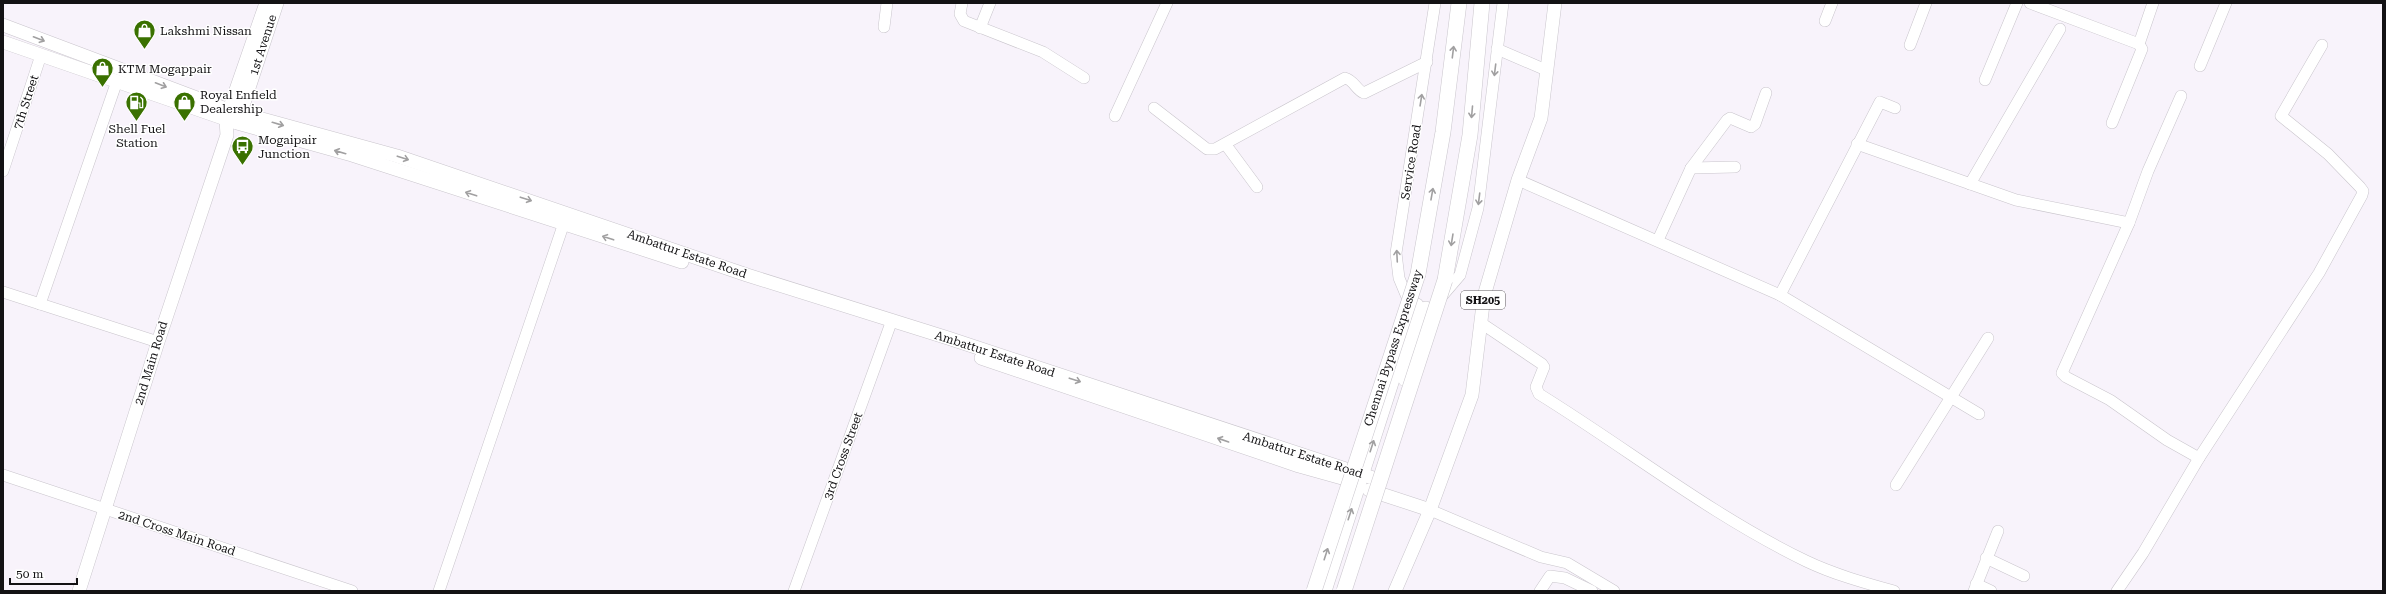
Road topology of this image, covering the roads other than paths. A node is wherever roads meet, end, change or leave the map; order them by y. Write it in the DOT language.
graph roads {
  1 [pos="266,3"];
  2 [pos="277,3"];
  3 [pos="887,3"];
  4 [pos="962,3"];
  5 [pos="990,3"];
  6 [pos="1167,3"];
  7 [pos="1435,3"];
  8 [pos="1459,3"];
  9 [pos="1482,3"];
  10 [pos="1503,3"];
  11 [pos="1555,3"];
  12 [pos="1832,3"];
  13 [pos="1926,3"];
  14 [pos="2018,3"];
  15 [pos="2030,3"];
  16 [pos="2153,3"];
  17 [pos="2226,3"];
  18 [pos="1825,21"];
  19 [pos="3,25"];
  20 [pos="884,27"];
  21 [pos="980,28"];
  22 [pos="2060,29"];
  23 [pos="3,42"];
  24 [pos="2139,44"];
  25 [pos="1910,45"];
  26 [pos="2322,45"];
  27 [pos="1497,49"];
  28 [pos="41,55"];
  29 [pos="1427,62"];
  30 [pos="2200,66"];
  31 [pos="1546,70"];
  32 [pos="1084,78"];
  33 [pos="1985,80"];
  34 [pos="117,81"];
  35 [pos="1766,93"];
  36 [pos="2181,96"];
  37 [pos="1154,108"];
  38 [pos="1895,108"];
  39 [pos="233,116"];
  40 [pos="1115,116"];
  41 [pos="2112,123"];
  42 [pos="227,135"];
  43 [pos="1857,144"];
  44 [pos="1226,145"];
  45 [pos="1735,167"];
  46 [pos="1691,168"];
  47 [pos="3,171"];
  48 [pos="1518,180"];
  49 [pos="1970,184"];
  50 [pos="1257,187"];
  51 [pos="566,218"];
  52 [pos="2130,223"];
  53 [pos="1658,240"];
  54 [pos="3,292"];
  55 [pos="1780,295"];
  56 [pos="40,304"];
  57 [pos="1422,306"];
  58 [pos="1481,323"];
  59 [pos="891,324"];
  60 [pos="1988,338"];
  61 [pos="158,342"];
  62 [pos="1951,396"];
  63 [pos="1979,414"];
  64 [pos="2199,458"];
  65 [pos="3,475"];
  66 [pos="1367,483"];
  67 [pos="1896,485"];
  68 [pos="106,510"];
  69 [pos="1430,510"];
  70 [pos="1998,531"];
  71 [pos="1986,558"];
  72 [pos="2024,576"];
  73 [pos="1975,587"];
  74 [pos="79,591"];
  75 [pos="352,591"];
  76 [pos="440,591"];
  77 [pos="794,591"];
  78 [pos="1314,591"];
  79 [pos="1325,591"];
  80 [pos="1337,591"];
  81 [pos="1344,591"];
  82 [pos="1396,591"];
  83 [pos="1540,591"];
  84 [pos="1592,591"];
  85 [pos="1614,591"];
  86 [pos="1894,591"];
  87 [pos="1991,591"];
  88 [pos="2117,591"];
  1 -- 39 [label="main road, 1st Avenue"];
  2 -- 39 [label="main road, 1st Avenue"];
  3 -- 20 [label="street"];
  4 -- 21 [label="street"];
  5 -- 21 [label="street"];
  6 -- 40 [label="street"];
  7 -- 29 [label="street, Service Road"];
  78 -- 8 [label="highway, Chennai Bypass Expressway, one-way, bridge"];
  9 -- 81 [label="highway, one-way, bridge"];
  10 -- 27 [label="street"];
  11 -- 31 [label="main road, SH205"];
  12 -- 18 [label="street"];
  13 -- 25 [label="street"];
  14 -- 33 [label="street"];
  15 -- 24 [label="street"];
  16 -- 24 [label="street"];
  17 -- 30 [label="street"];
  19 -- 39 [label="main road, Ambattur Estate Road, one-way"];
  21 -- 32 [label="street"];
  22 -- 49 [label="street"];
  23 -- 28 [label="main road, Ambattur Estate Road"];
  24 -- 41 [label="street"];
  26 -- 64 [label="street"];
  27 -- 31 [label="street"];
  27 -- 57 [label="street, one-way"];
  28 -- 34 [label="main road, Ambattur Estate Road"];
  28 -- 47 [label="street, 7th Street"];
  29 -- 44 [label="street"];
  57 -- 29 [label="street, Service Road, one-way"];
  31 -- 48 [label="main road, SH205"];
  34 -- 39 [label="main road, Ambattur Estate Road"];
  34 -- 56 [label="street"];
  35 -- 46 [label="street"];
  36 -- 52 [label="street"];
  37 -- 44 [label="street"];
  38 -- 43 [label="street"];
  39 -- 42 [label="main road, 1st Avenue"];
  39 -- 51 [label="main road, Ambattur Estate Road"];
  42 -- 61 [label="main road, 2nd Main Road"];
  43 -- 49 [label="street"];
  43 -- 55 [label="street"];
  44 -- 50 [label="street"];
  45 -- 46 [label="street"];
  46 -- 53 [label="street"];
  48 -- 53 [label="street"];
  48 -- 58 [label="main road, SH205"];
  49 -- 52 [label="street"];
  51 -- 59 [label="main road, Ambattur Estate Road"];
  51 -- 76 [label="street"];
  52 -- 64 [label="street"];
  53 -- 55 [label="street"];
  54 -- 56 [label="street"];
  55 -- 62 [label="street"];
  56 -- 61 [label="street"];
  57 -- 66 [label="main road"];
  58 -- 69 [label="main road, SH205"];
  58 -- 86 [label="street"];
  59 -- 66 [label="main road, Ambattur Estate Road"];
  59 -- 77 [label="street, 3rd Cross Street"];
  60 -- 62 [label="street"];
  61 -- 68 [label="main road, 2nd Main Road"];
  62 -- 63 [label="street"];
  62 -- 67 [label="street"];
  64 -- 88 [label="street"];
  65 -- 68 [label="street, 2nd Cross Main Road"];
  66 -- 69 [label="main road, Ambattur Estate Road"];
  79 -- 66 [label="main road, one-way"];
  66 -- 80 [label="main road"];
  68 -- 74 [label="main road, 2nd Main Road"];
  68 -- 75 [label="street, 2nd Cross Main Road"];
  69 -- 82 [label="main road, SH205"];
  69 -- 85 [label="street"];
  70 -- 71 [label="street"];
  71 -- 72 [label="street"];
  71 -- 73 [label="street"];
  73 -- 87 [label="street"];
  83 -- 84 [label="street"];
}
